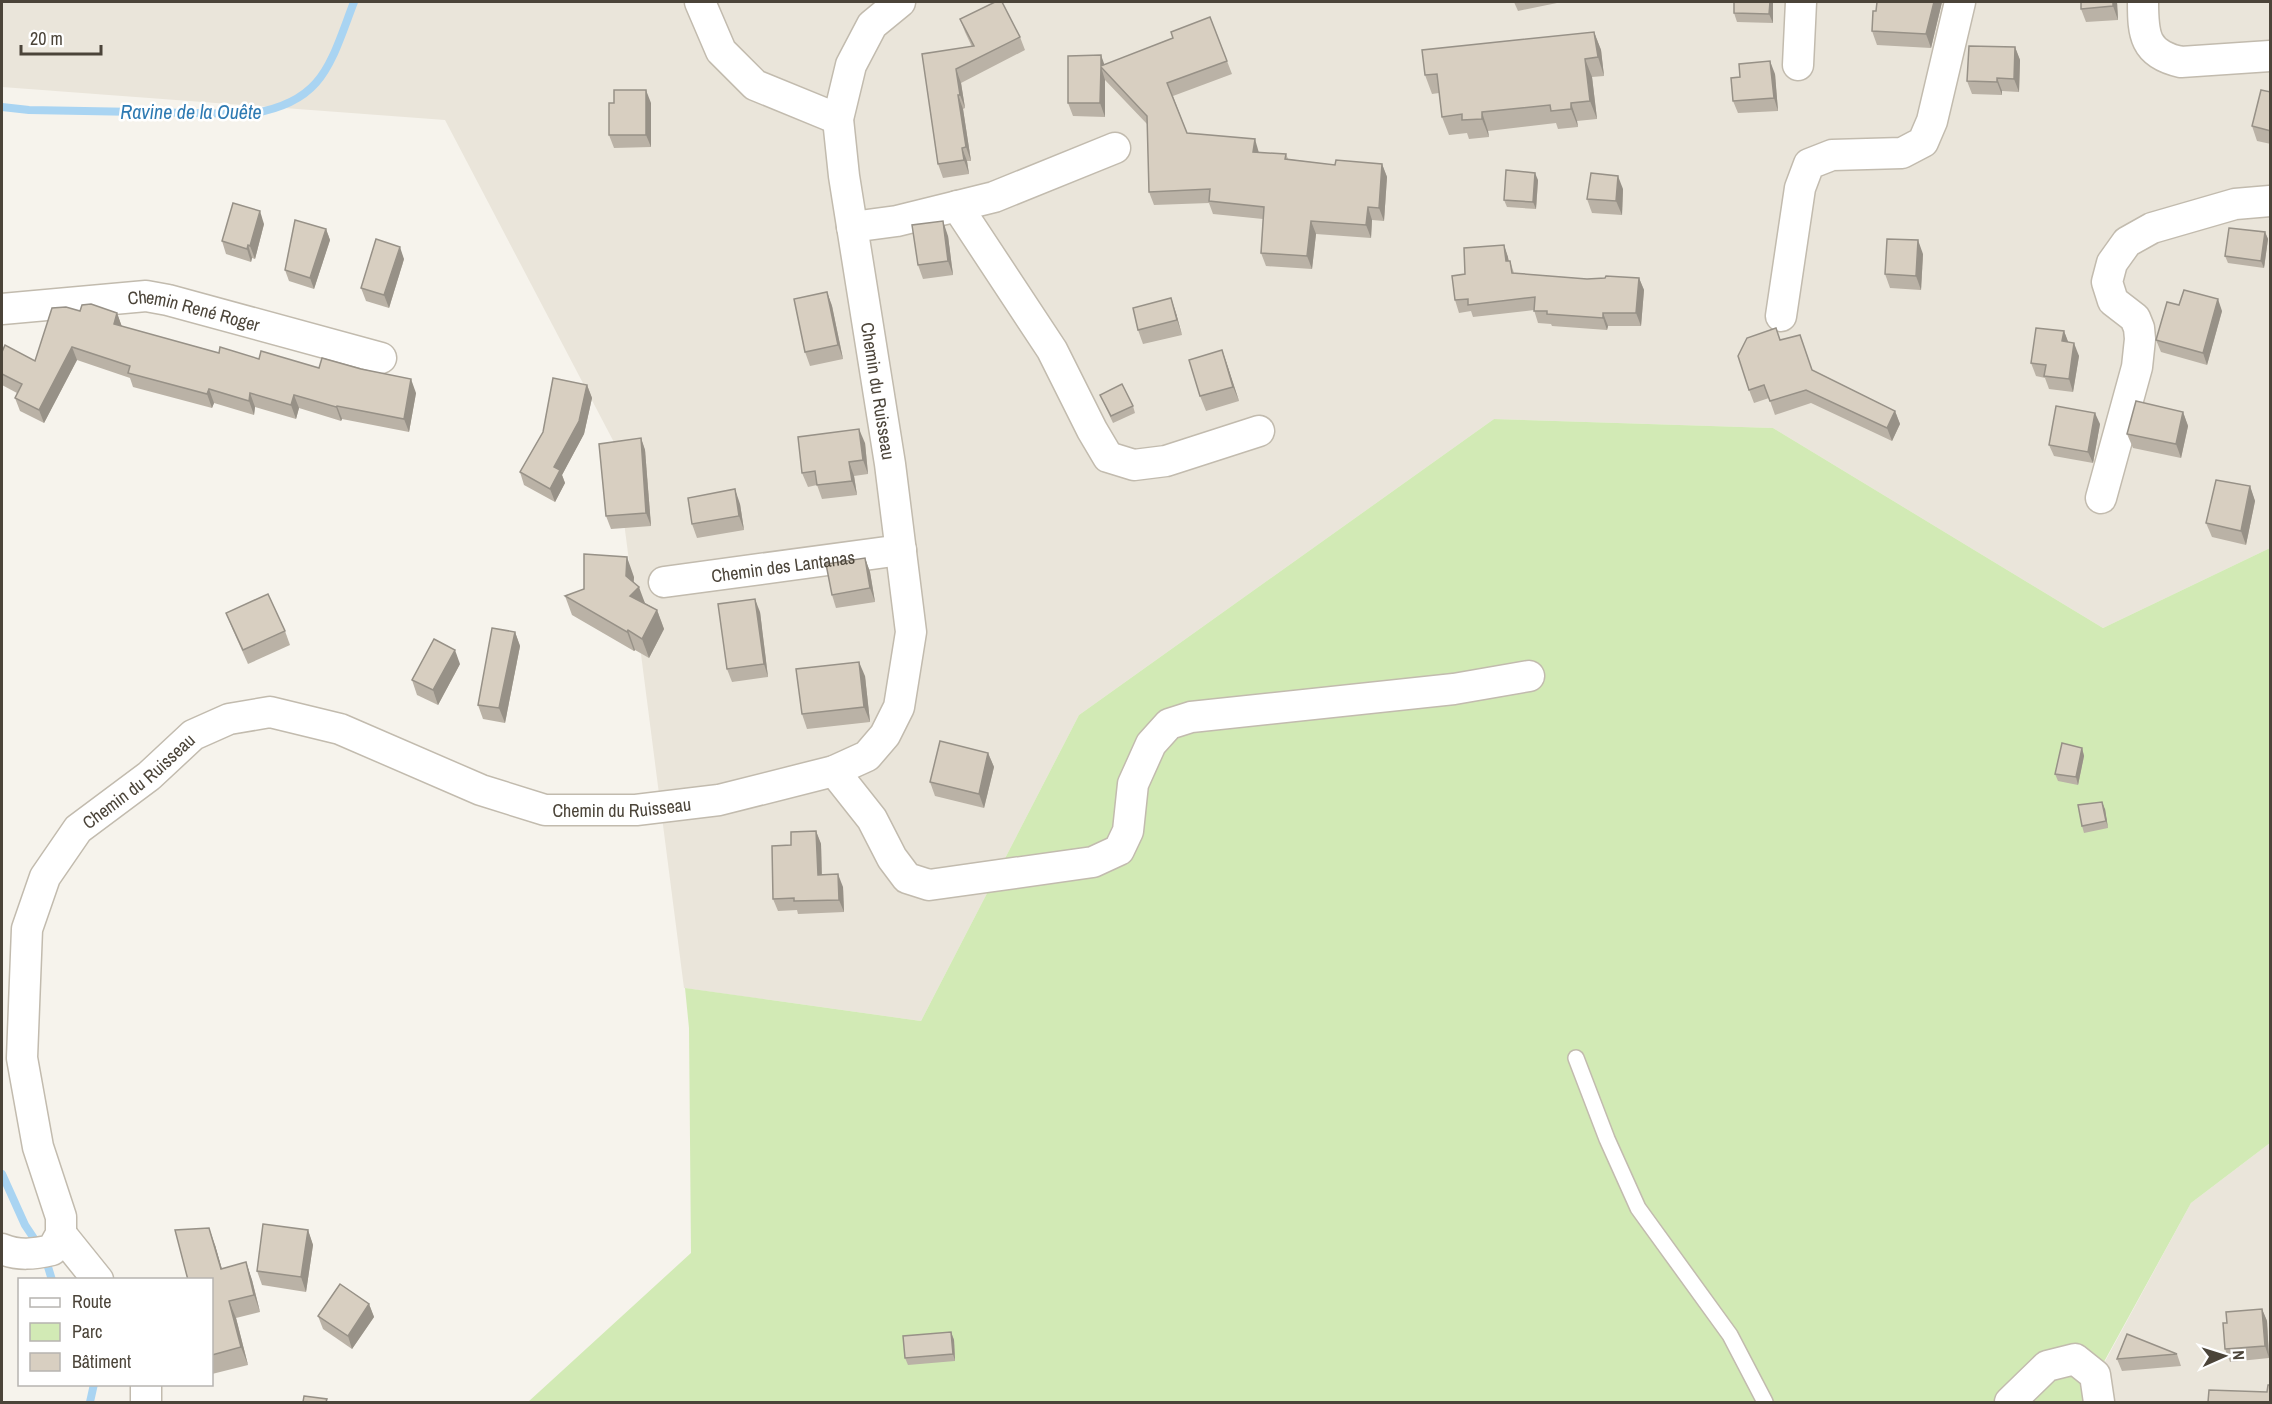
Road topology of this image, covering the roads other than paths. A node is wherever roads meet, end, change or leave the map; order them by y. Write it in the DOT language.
graph roads {
  1 [pos="700,2"];
  2 [pos="900,2"];
  3 [pos="1801,2"];
  4 [pos="1959,2"];
  5 [pos="2143,2"];
  6 [pos="2271,56"];
  7 [pos="1798,64"];
  8 [pos="838,119"];
  9 [pos="1115,148"];
  10 [pos="2271,201"];
  11 [pos="957,206"];
  12 [pos="852,227"];
  13 [pos="2,309"];
  14 [pos="1781,315"];
  15 [pos="381,358"];
  16 [pos="1259,431"];
  17 [pos="2102,498"];
  18 [pos="901,550"];
  19 [pos="664,582"];
  20 [pos="1529,676"];
  21 [pos="834,771"];
  22 [pos="1576,1058"];
  23 [pos="49,1246"];
  24 [pos="2,1249"];
  25 [pos="96,1278"];
  26 [pos="146,1386"];
  27 [pos="146,1402"];
  28 [pos="1765,1402"];
  29 [pos="2010,1402"];
  30 [pos="2099,1402"];
  1 -- 8 [label="street"];
  2 -- 8 [label="street, Chemin du Ruisseau"];
  3 -- 7 [label="street"];
  4 -- 14 [label="street"];
  5 -- 6 [label="street"];
  8 -- 12 [label="street, Chemin du Ruisseau"];
  9 -- 11 [label="street"];
  10 -- 17 [label="street"];
  11 -- 12 [label="street"];
  11 -- 16 [label="street"];
  12 -- 18 [label="street, Chemin du Ruisseau"];
  13 -- 15 [label="street, Chemin René Roger"];
  18 -- 19 [label="street, Chemin des Lantanas"];
  18 -- 21 [label="street, Chemin du Ruisseau"];
  20 -- 21 [label="street"];
  21 -- 23 [label="street, Chemin du Ruisseau"];
  22 -- 28 [label="lane"];
  23 -- 24 [label="street"];
  23 -- 25 [label="street"];
  26 -- 27 [label="street"];
  29 -- 30 [label="street"];
}
